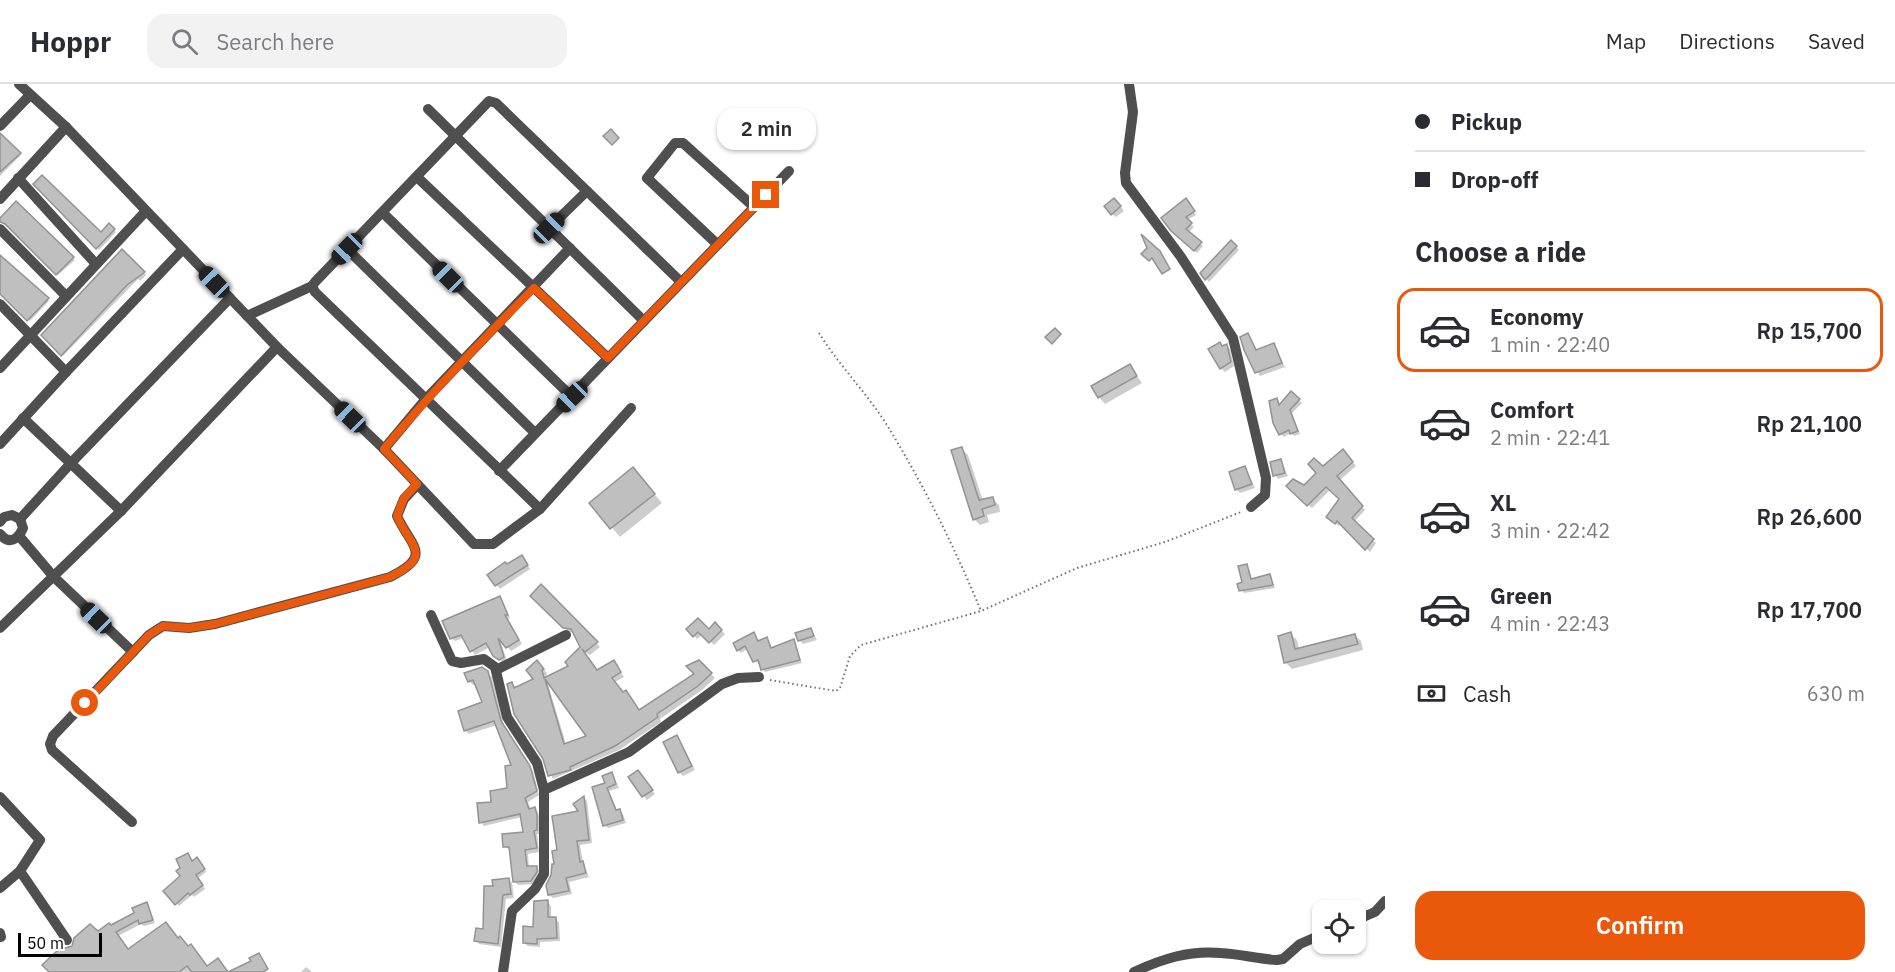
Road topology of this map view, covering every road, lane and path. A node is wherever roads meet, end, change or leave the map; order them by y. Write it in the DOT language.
graph roads {
  1 [pos="19,84"];
  2 [pos="1129,84"];
  3 [pos="30,95"];
  4 [pos="428,109"];
  5 [pos="0,126"];
  6 [pos="66,127"];
  7 [pos="456,136"];
  8 [pos="789,171"];
  9 [pos="417,177"];
  10 [pos="18,178"];
  11 [pos="587,191"];
  12 [pos="0,199"];
  13 [pos="754,207"];
  14 [pos="146,211"];
  15 [pos="383,213"];
  16 [pos="549,228"];
  17 [pos="0,229"];
  18 [pos="717,244"];
  19 [pos="570,248"];
  20 [pos="183,249"];
  21 [pos="347,249"];
  22 [pos="95,263"];
  23 [pos="681,282"];
  24 [pos="312,286"];
  25 [pos="534,288"];
  26 [pos="65,295"];
  27 [pos="230,298"];
  28 [pos="0,304"];
  29 [pos="247,316"];
  30 [pos="644,321"];
  31 [pos="497,325"];
  32 [pos="819,333"];
  33 [pos="31,336"];
  34 [pos="277,347"];
  35 [pos="608,358"];
  36 [pos="462,362"];
  37 [pos="0,368"];
  38 [pos="66,372"];
  39 [pos="572,397"];
  40 [pos="425,400"];
  41 [pos="631,408"];
  42 [pos="23,418"];
  43 [pos="535,433"];
  44 [pos="0,444"];
  45 [pos="384,449"];
  46 [pos="70,462"];
  47 [pos="499,471"];
  48 [pos="417,484"];
  49 [pos="1251,507"];
  50 [pos="540,509"];
  51 [pos="121,511"];
  52 [pos="1,518"];
  53 [pos="20,519"];
  54 [pos="20,537"];
  55 [pos="1,539"];
  56 [pos="53,576"];
  57 [pos="981,611"];
  58 [pos="431,615"];
  59 [pos="2,623"];
  60 [pos="566,635"];
  61 [pos="133,652"];
  62 [pos="496,670"];
  63 [pos="759,677"];
  64 [pos="544,790"];
  65 [pos="0,797"];
  66 [pos="132,822"];
  67 [pos="20,871"];
  68 [pos="0,873"];
  69 [pos="5,885"];
  70 [pos="1385,901"];
  71 [pos="1366,916"];
  72 [pos="1312,939"];
  73 [pos="67,940"];
  74 [pos="503,972"];
  75 [pos="1134,972"];
  1 -- 3 [label="street"];
  2 -- 49 [label="street"];
  3 -- 5 [label="street"];
  3 -- 6 [label="street"];
  4 -- 7 [label="street"];
  6 -- 10 [label="street"];
  6 -- 14 [label="street"];
  7 -- 9 [label="street"];
  7 -- 11 [label="street"];
  7 -- 16 [label="street"];
  8 -- 13 [label="street"];
  9 -- 15 [label="street"];
  9 -- 25 [label="street"];
  10 -- 12 [label="street"];
  10 -- 22 [label="street"];
  11 -- 16 [label="street"];
  11 -- 23 [label="street"];
  13 -- 18 [label="street"];
  13 -- 18 [label="street"];
  14 -- 20 [label="street"];
  14 -- 22 [label="street"];
  15 -- 21 [label="street"];
  15 -- 31 [label="street"];
  16 -- 19 [label="street"];
  17 -- 26 [label="street"];
  18 -- 23 [label="street"];
  19 -- 25 [label="street"];
  19 -- 30 [label="street"];
  20 -- 27 [label="street"];
  20 -- 38 [label="street"];
  21 -- 24 [label="street"];
  21 -- 36 [label="street"];
  22 -- 26 [label="street"];
  23 -- 30 [label="street"];
  24 -- 29 [label="street"];
  24 -- 40 [label="street"];
  25 -- 31 [label="street"];
  25 -- 35 [label="street"];
  26 -- 33 [label="street"];
  27 -- 29 [label="street"];
  27 -- 46 [label="street"];
  28 -- 33 [label="street"];
  29 -- 34 [label="street"];
  30 -- 35 [label="street"];
  31 -- 36 [label="street"];
  31 -- 39 [label="street"];
  32 -- 57 [label="path"];
  33 -- 37 [label="street"];
  33 -- 38 [label="street"];
  34 -- 45 [label="street"];
  34 -- 51 [label="street"];
  35 -- 39 [label="street"];
  36 -- 40 [label="street"];
  36 -- 43 [label="street"];
  38 -- 42 [label="street"];
  39 -- 43 [label="street"];
  40 -- 45 [label="street"];
  40 -- 47 [label="street"];
  41 -- 50 [label="street"];
  42 -- 44 [label="street"];
  42 -- 46 [label="street"];
  43 -- 47 [label="street"];
  45 -- 48 [label="street"];
  46 -- 51 [label="street"];
  46 -- 53 [label="street"];
  47 -- 50 [label="street"];
  48 -- 50 [label="street"];
  48 -- 61 [label="street"];
  49 -- 57 [label="path"];
  51 -- 56 [label="street"];
  52 -- 53 [label="street"];
  53 -- 54 [label="street"];
  54 -- 55 [label="street"];
  54 -- 56 [label="street"];
  56 -- 59 [label="street"];
  56 -- 61 [label="street"];
  57 -- 63 [label="path"];
  58 -- 62 [label="street"];
  60 -- 62 [label="street"];
  61 -- 66 [label="street"];
  62 -- 64 [label="street"];
  63 -- 64 [label="street"];
  64 -- 74 [label="street"];
  65 -- 67 [label="street"];
  67 -- 69 [label="street"];
  67 -- 73 [label="street"];
  68 -- 69 [label="street"];
  70 -- 71 [label="street"];
  72 -- 75 [label="street"];
}
